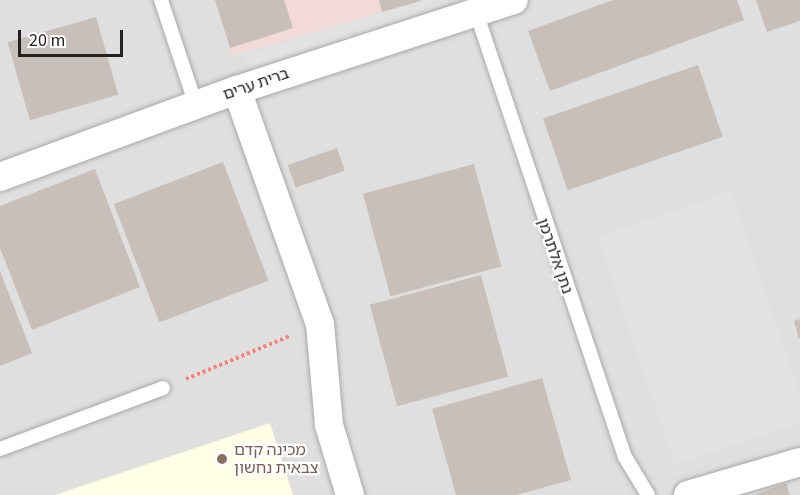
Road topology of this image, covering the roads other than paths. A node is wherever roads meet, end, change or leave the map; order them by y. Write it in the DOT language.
graph roads {
  1 [pos="161,0"];
  2 [pos="514,0"];
  3 [pos="476,12"];
  4 [pos="237,90"];
  5 [pos="196,105"];
  6 [pos="0,177"];
  7 [pos="163,388"];
  8 [pos="0,449"];
  9 [pos="800,462"];
  10 [pos="350,495"];
  11 [pos="648,495"];
  12 [pos="688,495"];
  1 -- 5 [label="lane"];
  2 -- 3 [label="street, ברית ערים"];
  3 -- 4 [label="street, ברית ערים"];
  3 -- 11 [label="lane, נתן אלתרמן"];
  4 -- 5 [label="street, ברית ערים"];
  4 -- 10 [label="street"];
  5 -- 6 [label="street, ברית ערים"];
  7 -- 8 [label="lane"];
  9 -- 12 [label="street"];
}
